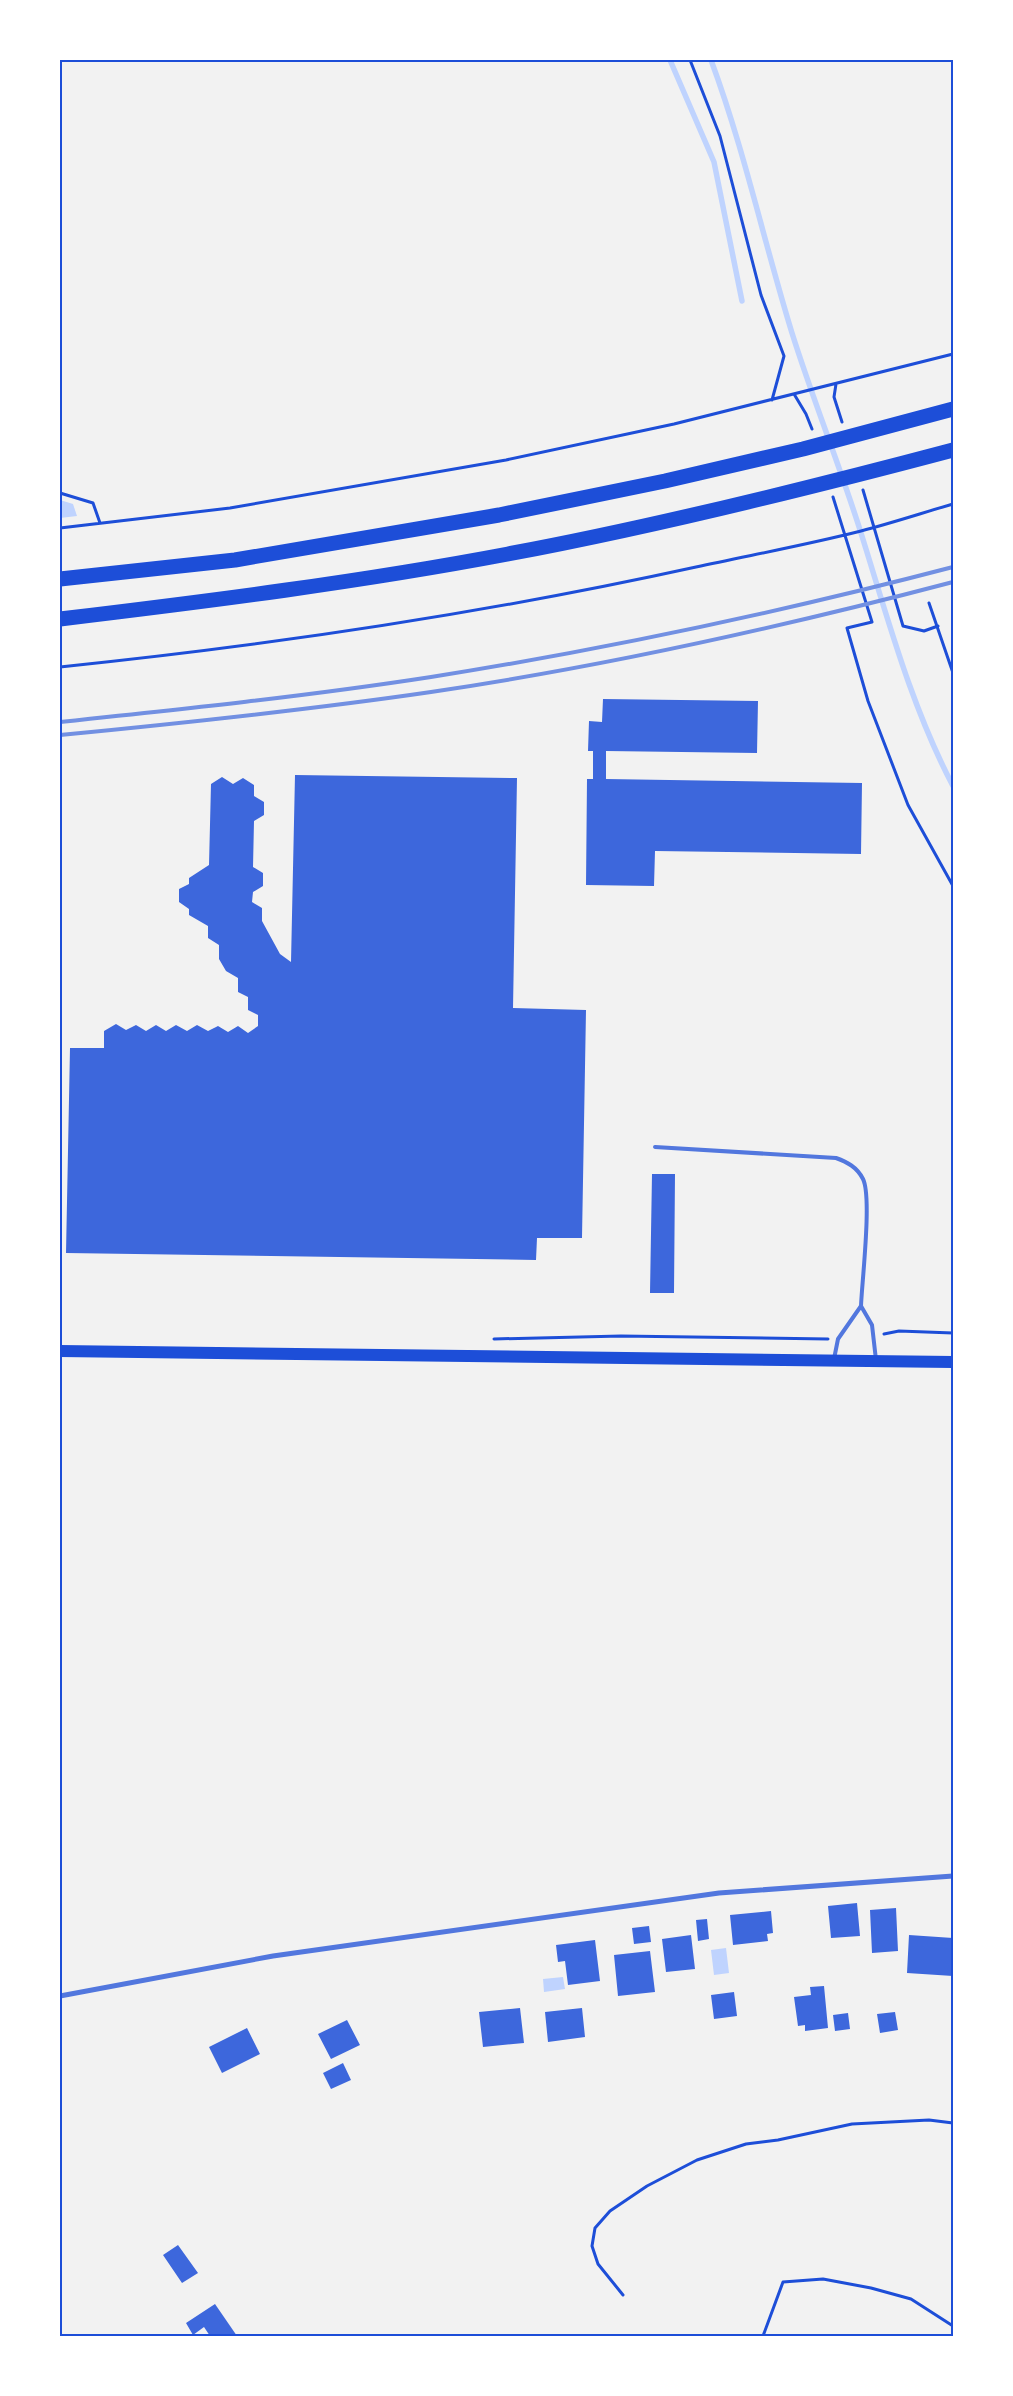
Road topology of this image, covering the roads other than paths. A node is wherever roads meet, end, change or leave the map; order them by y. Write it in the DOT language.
graph roads {
  1 [pos="953,409"];
  2 [pos="953,450"];
  3 [pos="60,579"];
  4 [pos="60,619"];
  5 [pos="655,1147"];
  6 [pos="861,1306"];
  7 [pos="60,1351"];
  8 [pos="834,1360"];
  9 [pos="876,1360"];
  10 [pos="953,1362"];
  11 [pos="953,1876"];
  12 [pos="60,1996"];
  1 -- 3 [label="highway"];
  2 -- 4 [label="highway"];
  5 -- 6 [label="lane"];
  6 -- 8 [label="lane"];
  6 -- 9 [label="lane"];
  7 -- 8 [label="main road"];
  8 -- 9 [label="main road"];
  9 -- 10 [label="main road"];
  11 -- 12 [label="street"];
}
